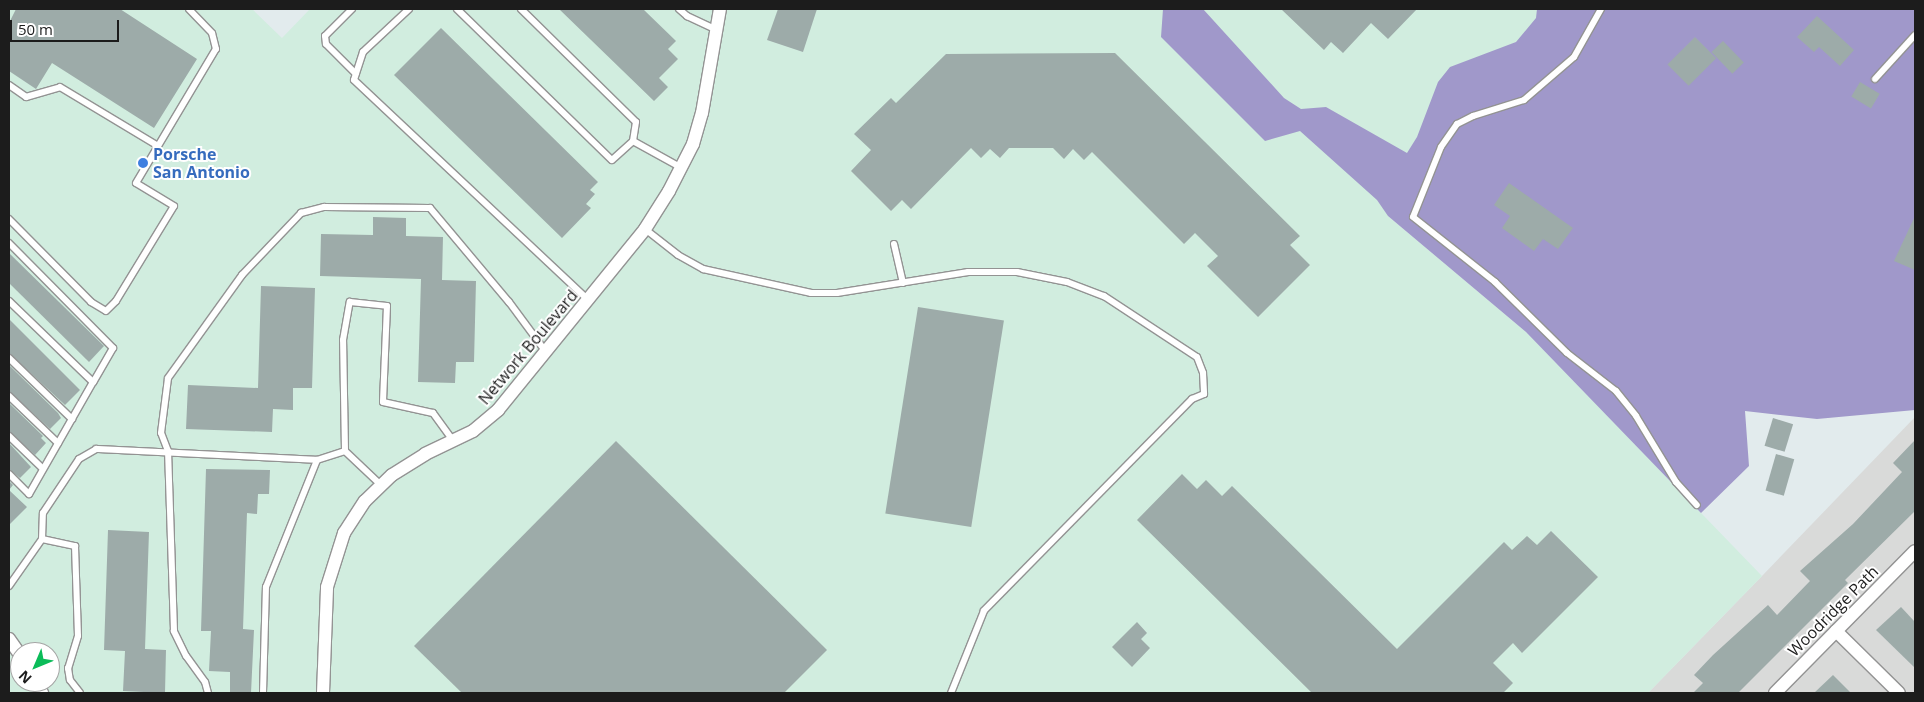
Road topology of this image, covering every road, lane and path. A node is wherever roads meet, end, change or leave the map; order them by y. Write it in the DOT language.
graph roads {
  1 [pos="189,9"];
  2 [pos="352,9"];
  3 [pos="409,9"];
  4 [pos="457,9"];
  5 [pos="521,9"];
  6 [pos="679,9"];
  7 [pos="720,9"];
  8 [pos="1601,9"];
  9 [pos="717,30"];
  10 [pos="1915,35"];
  11 [pos="356,74"];
  12 [pos="1875,79"];
  13 [pos="9,85"];
  14 [pos="633,141"];
  15 [pos="158,146"];
  16 [pos="682,168"];
  17 [pos="9,218"];
  18 [pos="645,229"];
  19 [pos="9,243"];
  20 [pos="894,244"];
  21 [pos="903,283"];
  22 [pos="9,301"];
  23 [pos="589,301"];
  24 [pos="546,352"];
  25 [pos="9,358"];
  26 [pos="93,382"];
  27 [pos="9,396"];
  28 [pos="72,419"];
  29 [pos="9,436"];
  30 [pos="453,441"];
  31 [pos="58,443"];
  32 [pos="168,451"];
  33 [pos="345,452"];
  34 [pos="316,460"];
  35 [pos="43,469"];
  36 [pos="9,474"];
  37 [pos="381,485"];
  38 [pos="1697,505"];
  39 [pos="42,539"];
  40 [pos="1915,551"];
  41 [pos="9,586"];
  42 [pos="1836,631"];
  43 [pos="80,693"];
  44 [pos="208,693"];
  45 [pos="263,693"];
  46 [pos="323,693"];
  47 [pos="951,693"];
  48 [pos="1775,693"];
  49 [pos="1899,693"];
  1 -- 15 [label="lane"];
  2 -- 11 [label="lane"];
  3 -- 11 [label="lane"];
  4 -- 14 [label="lane"];
  5 -- 14 [label="lane"];
  6 -- 9 [label="lane"];
  7 -- 9 [label="street, Network Boulevard"];
  8 -- 38 [label="lane"];
  9 -- 16 [label="street, Network Boulevard"];
  10 -- 12 [label="lane"];
  11 -- 23 [label="lane"];
  13 -- 15 [label="lane"];
  14 -- 16 [label="lane"];
  15 -- 17 [label="lane"];
  16 -- 18 [label="street, Network Boulevard"];
  18 -- 21 [label="lane"];
  18 -- 23 [label="street, Network Boulevard"];
  19 -- 26 [label="lane"];
  20 -- 21 [label="lane"];
  21 -- 47 [label="lane"];
  22 -- 26 [label="lane"];
  23 -- 24 [label="street, Network Boulevard"];
  24 -- 30 [label="street, Network Boulevard"];
  24 -- 32 [label="lane"];
  25 -- 28 [label="lane"];
  26 -- 28 [label="lane"];
  27 -- 31 [label="lane"];
  28 -- 31 [label="lane"];
  29 -- 35 [label="lane"];
  30 -- 33 [label="lane"];
  30 -- 37 [label="street, Network Boulevard"];
  31 -- 35 [label="lane"];
  32 -- 34 [label="lane"];
  32 -- 39 [label="lane"];
  32 -- 44 [label="lane"];
  33 -- 34 [label="lane"];
  33 -- 37 [label="lane"];
  34 -- 45 [label="lane"];
  35 -- 36 [label="lane"];
  37 -- 46 [label="street, Network Boulevard"];
  39 -- 41 [label="lane"];
  39 -- 43 [label="lane"];
  40 -- 42 [label="street, Woodridge Path"];
  42 -- 48 [label="street, Woodridge Path"];
  42 -- 49 [label="street"];
}
